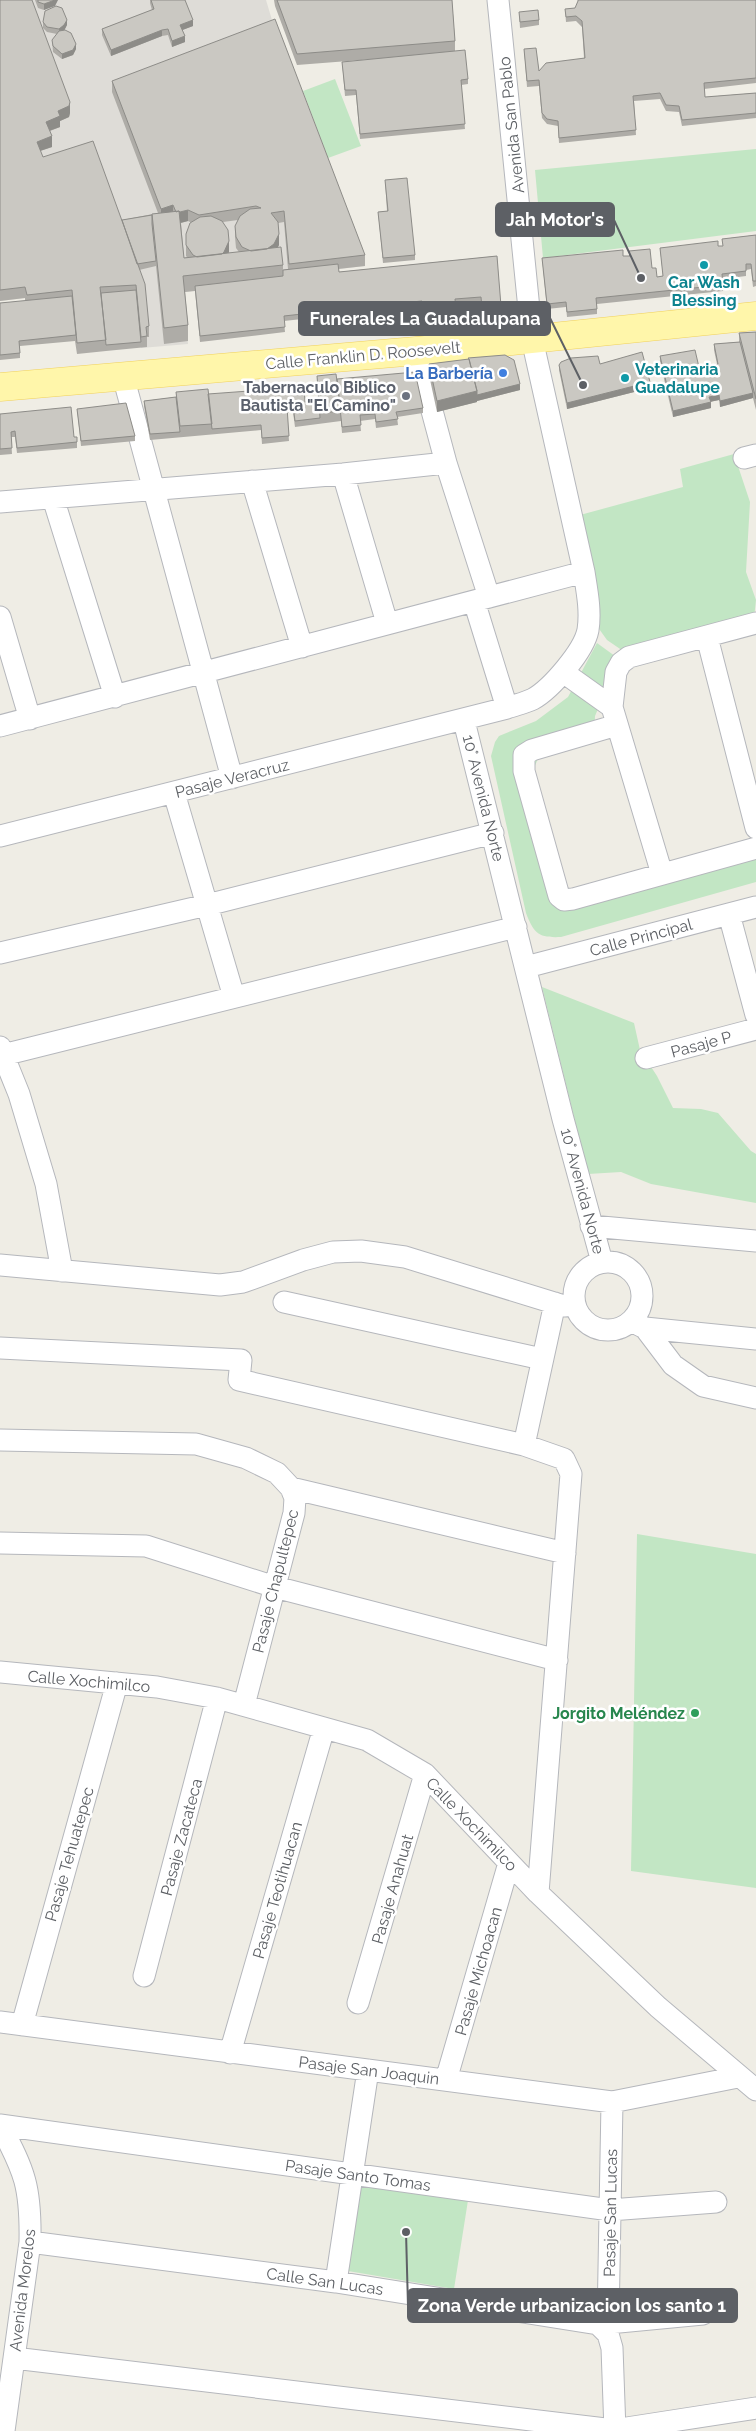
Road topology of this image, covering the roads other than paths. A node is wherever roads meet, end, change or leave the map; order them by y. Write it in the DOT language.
graph roads {
  1 [pos="498,0"];
  2 [pos="756,316"];
  3 [pos="532,339"];
  4 [pos="416,351"];
  5 [pos="123,376"];
  6 [pos="0,387"];
  7 [pos="446,463"];
  8 [pos="342,474"];
  9 [pos="252,481"];
  10 [pos="153,489"];
  11 [pos="54,498"];
  12 [pos="0,502"];
  13 [pos="584,572"];
  14 [pos="482,600"];
  15 [pos="0,617"];
  16 [pos="388,624"];
  17 [pos="756,624"];
  18 [pos="707,636"];
  19 [pos="302,647"];
  20 [pos="563,672"];
  21 [pos="203,674"];
  22 [pos="115,697"];
  23 [pos="507,708"];
  24 [pos="614,716"];
  25 [pos="30,719"];
  26 [pos="464,721"];
  27 [pos="0,726"];
  28 [pos="232,778"];
  29 [pos="174,792"];
  30 [pos="756,828"];
  31 [pos="493,833"];
  32 [pos="0,836"];
  33 [pos="756,848"];
  34 [pos="662,874"];
  35 [pos="206,905"];
  36 [pos="756,907"];
  37 [pos="729,914"];
  38 [pos="516,927"];
  39 [pos="0,953"];
  40 [pos="526,967"];
  41 [pos="234,997"];
  42 [pos="756,1015"];
  43 [pos="756,1029"];
  44 [pos="2,1051"];
  45 [pos="646,1058"];
  46 [pos="591,1226"];
  47 [pos="756,1242"];
  48 [pos="602,1262"];
  49 [pos="0,1265"];
  50 [pos="62,1271"];
  51 [pos="284,1302"];
  52 [pos="565,1304"];
  53 [pos="638,1324"];
  54 [pos="756,1339"];
  55 [pos="0,1348"];
  56 [pos="542,1359"];
  57 [pos="756,1398"];
  58 [pos="0,1440"];
  59 [pos="524,1445"];
  60 [pos="290,1488"];
  61 [pos="0,1543"];
  62 [pos="565,1553"];
  63 [pos="275,1587"];
  64 [pos="557,1660"];
  65 [pos="2,1679"];
  66 [pos="117,1683"];
  67 [pos="217,1698"];
  68 [pos="244,1705"];
  69 [pos="324,1728"];
  70 [pos="425,1774"];
  71 [pos="510,1863"];
  72 [pos="538,1893"];
  73 [pos="144,1976"];
  74 [pos="358,2004"];
  75 [pos="0,2022"];
  76 [pos="22,2025"];
  77 [pos="230,2053"];
  78 [pos="368,2070"];
  79 [pos="738,2077"];
  80 [pos="446,2080"];
  81 [pos="756,2090"];
  82 [pos="612,2102"];
  83 [pos="0,2125"];
  84 [pos="352,2174"];
  85 [pos="716,2202"];
  86 [pos="610,2210"];
  87 [pos="30,2242"];
  88 [pos="336,2282"];
  89 [pos="702,2314"];
  90 [pos="603,2324"];
  91 [pos="14,2358"];
  92 [pos="756,2408"];
  93 [pos="614,2430"];
  94 [pos="4,2431"];
  1 -- 3 [label="street, Avenida San Pablo"];
  2 -- 3 [label="main road, Calle Franklin D. Roosevelt"];
  3 -- 4 [label="main road, Calle Franklin D. Roosevelt"];
  3 -- 13 [label="street, 10° Avenida Norte"];
  4 -- 5 [label="main road, Calle Franklin D. Roosevelt"];
  4 -- 7 [label="street"];
  5 -- 6 [label="main road, Calle Franklin D. Roosevelt"];
  5 -- 10 [label="street"];
  7 -- 8 [label="street"];
  7 -- 14 [label="street"];
  8 -- 9 [label="street"];
  8 -- 16 [label="street"];
  9 -- 10 [label="street"];
  9 -- 19 [label="street"];
  10 -- 11 [label="street"];
  10 -- 21 [label="street"];
  11 -- 12 [label="street"];
  11 -- 22 [label="street"];
  13 -- 14 [label="street"];
  13 -- 20 [label="street, 10° Avenida Norte"];
  14 -- 16 [label="street"];
  14 -- 23 [label="street"];
  15 -- 25 [label="street"];
  16 -- 19 [label="street"];
  17 -- 18 [label="street"];
  18 -- 24 [label="street"];
  18 -- 30 [label="street"];
  19 -- 21 [label="street"];
  20 -- 23 [label="street, 10° Avenida Norte"];
  20 -- 24 [label="street"];
  21 -- 22 [label="street"];
  21 -- 28 [label="street"];
  22 -- 25 [label="street"];
  23 -- 26 [label="street, 10° Avenida Norte"];
  24 -- 34 [label="street"];
  24 -- 34 [label="street"];
  25 -- 27 [label="street"];
  26 -- 28 [label="street, Pasaje Veracruz"];
  26 -- 31 [label="street, 10° Avenida Norte"];
  28 -- 29 [label="street, Pasaje Veracruz"];
  29 -- 32 [label="street, Pasaje Veracruz"];
  29 -- 35 [label="street"];
  31 -- 35 [label="street"];
  31 -- 38 [label="street, 10° Avenida Norte"];
  33 -- 34 [label="street"];
  35 -- 39 [label="street"];
  35 -- 41 [label="street"];
  36 -- 37 [label="street, Calle Principal"];
  37 -- 40 [label="street, Calle Principal"];
  37 -- 42 [label="street"];
  38 -- 40 [label="street, 10° Avenida Norte"];
  38 -- 41 [label="street"];
  40 -- 46 [label="street, 10° Avenida Norte"];
  41 -- 44 [label="street"];
  43 -- 45 [label="street, Pasaje P"];
  44 -- 50 [label="street"];
  46 -- 47 [label="street"];
  46 -- 48 [label="street, 10° Avenida Norte"];
  48 -- 52 [label="street"];
  48 -- 53 [label="street"];
  49 -- 50 [label="street"];
  50 -- 52 [label="street"];
  51 -- 56 [label="street"];
  52 -- 53 [label="street"];
  52 -- 56 [label="street"];
  53 -- 54 [label="street"];
  53 -- 57 [label="street"];
  55 -- 59 [label="street"];
  56 -- 59 [label="street"];
  58 -- 60 [label="street, Pasaje Chapultepec"];
  59 -- 62 [label="street"];
  60 -- 62 [label="street"];
  60 -- 63 [label="street, Pasaje Chapultepec"];
  61 -- 63 [label="street"];
  62 -- 64 [label="street"];
  63 -- 64 [label="street"];
  63 -- 68 [label="street, Pasaje Chapultepec"];
  64 -- 72 [label="street"];
  65 -- 66 [label="street, Calle Xochimilco"];
  66 -- 67 [label="street, Calle Xochimilco"];
  66 -- 76 [label="street, Pasaje Tehuatepec"];
  67 -- 68 [label="street, Calle Xochimilco"];
  67 -- 73 [label="street, Pasaje Zacateca"];
  68 -- 69 [label="street, Calle Xochimilco"];
  69 -- 70 [label="street, Calle Xochimilco"];
  69 -- 77 [label="street, Pasaje Teotihuacan"];
  70 -- 71 [label="street, Calle Xochimilco"];
  70 -- 74 [label="street, Pasaje Anahuat"];
  71 -- 72 [label="street, Calle Xochimilco"];
  71 -- 80 [label="street, Pasaje Michoacan"];
  72 -- 79 [label="street, Calle Xochimilco"];
  75 -- 76 [label="street, Pasaje San Joaquin"];
  76 -- 77 [label="street, Pasaje San Joaquin"];
  77 -- 78 [label="street, Pasaje San Joaquin"];
  78 -- 80 [label="street, Pasaje San Joaquin"];
  78 -- 84 [label="street"];
  79 -- 81 [label="street, Calle Xochimilco"];
  79 -- 82 [label="street, Pasaje San Joaquin"];
  80 -- 82 [label="street, Pasaje San Joaquin"];
  82 -- 86 [label="street, Pasaje San Lucas"];
  83 -- 84 [label="street, Pasaje Santo Tomas"];
  83 -- 87 [label="street, Avenida Morelos"];
  84 -- 86 [label="street, Pasaje Santo Tomas"];
  84 -- 88 [label="street"];
  85 -- 86 [label="street, Pasaje Santo Tomas"];
  86 -- 90 [label="street, Pasaje San Lucas"];
  87 -- 88 [label="street, Calle San Lucas"];
  87 -- 91 [label="street, Avenida Morelos"];
  88 -- 90 [label="street, Calle San Lucas"];
  89 -- 90 [label="street"];
  90 -- 93 [label="street"];
  91 -- 93 [label="street"];
  91 -- 94 [label="street, Avenida Morelos"];
  92 -- 93 [label="street"];
}
